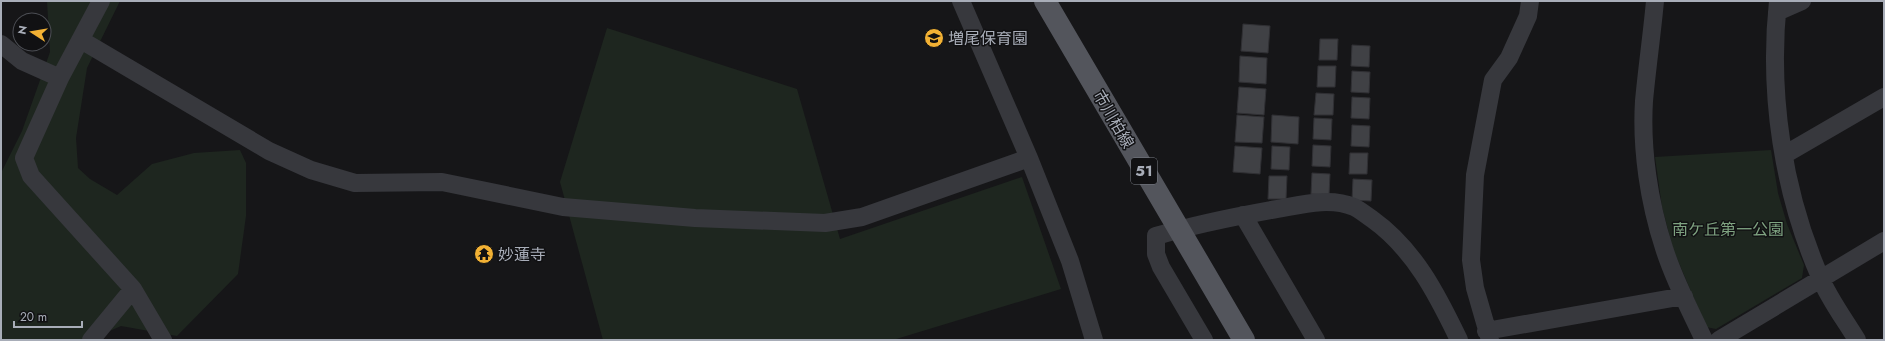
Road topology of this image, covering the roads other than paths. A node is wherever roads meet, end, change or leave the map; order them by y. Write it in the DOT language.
graph roads {
  1 [pos="101,1"];
  2 [pos="960,1"];
  3 [pos="1045,1"];
  4 [pos="1530,1"];
  5 [pos="1655,1"];
  6 [pos="1802,1"];
  7 [pos="1778,7"];
  8 [pos="81,40"];
  9 [pos="1,44"];
  10 [pos="60,78"];
  11 [pos="1884,97"];
  12 [pos="1784,155"];
  13 [pos="1029,158"];
  14 [pos="1243,215"];
  15 [pos="1178,229"];
  16 [pos="1884,241"];
  17 [pos="1820,279"];
  18 [pos="133,289"];
  19 [pos="1684,296"];
  20 [pos="1488,336"];
  21 [pos="91,340"];
  22 [pos="163,340"];
  23 [pos="1094,340"];
  24 [pos="1204,340"];
  25 [pos="1244,340"];
  26 [pos="1316,340"];
  27 [pos="1459,340"];
  28 [pos="1704,340"];
  29 [pos="1719,340"];
  30 [pos="1857,340"];
  1 -- 8 [label="street"];
  2 -- 13 [label="street"];
  3 -- 15 [label="main road, 市川柏線 / 51"];
  4 -- 20 [label="street"];
  5 -- 19 [label="street"];
  6 -- 7 [label="street"];
  7 -- 12 [label="street"];
  8 -- 10 [label="street"];
  8 -- 13 [label="street"];
  9 -- 10 [label="street"];
  10 -- 18 [label="street"];
  11 -- 12 [label="street"];
  12 -- 17 [label="street"];
  13 -- 23 [label="street"];
  14 -- 15 [label="street"];
  14 -- 26 [label="street"];
  14 -- 27 [label="street"];
  15 -- 24 [label="street"];
  15 -- 25 [label="main road, 市川柏線 / 51"];
  16 -- 17 [label="street"];
  17 -- 29 [label="street"];
  17 -- 30 [label="street"];
  18 -- 21 [label="street"];
  18 -- 22 [label="street"];
  19 -- 20 [label="street"];
  19 -- 28 [label="street"];
}
